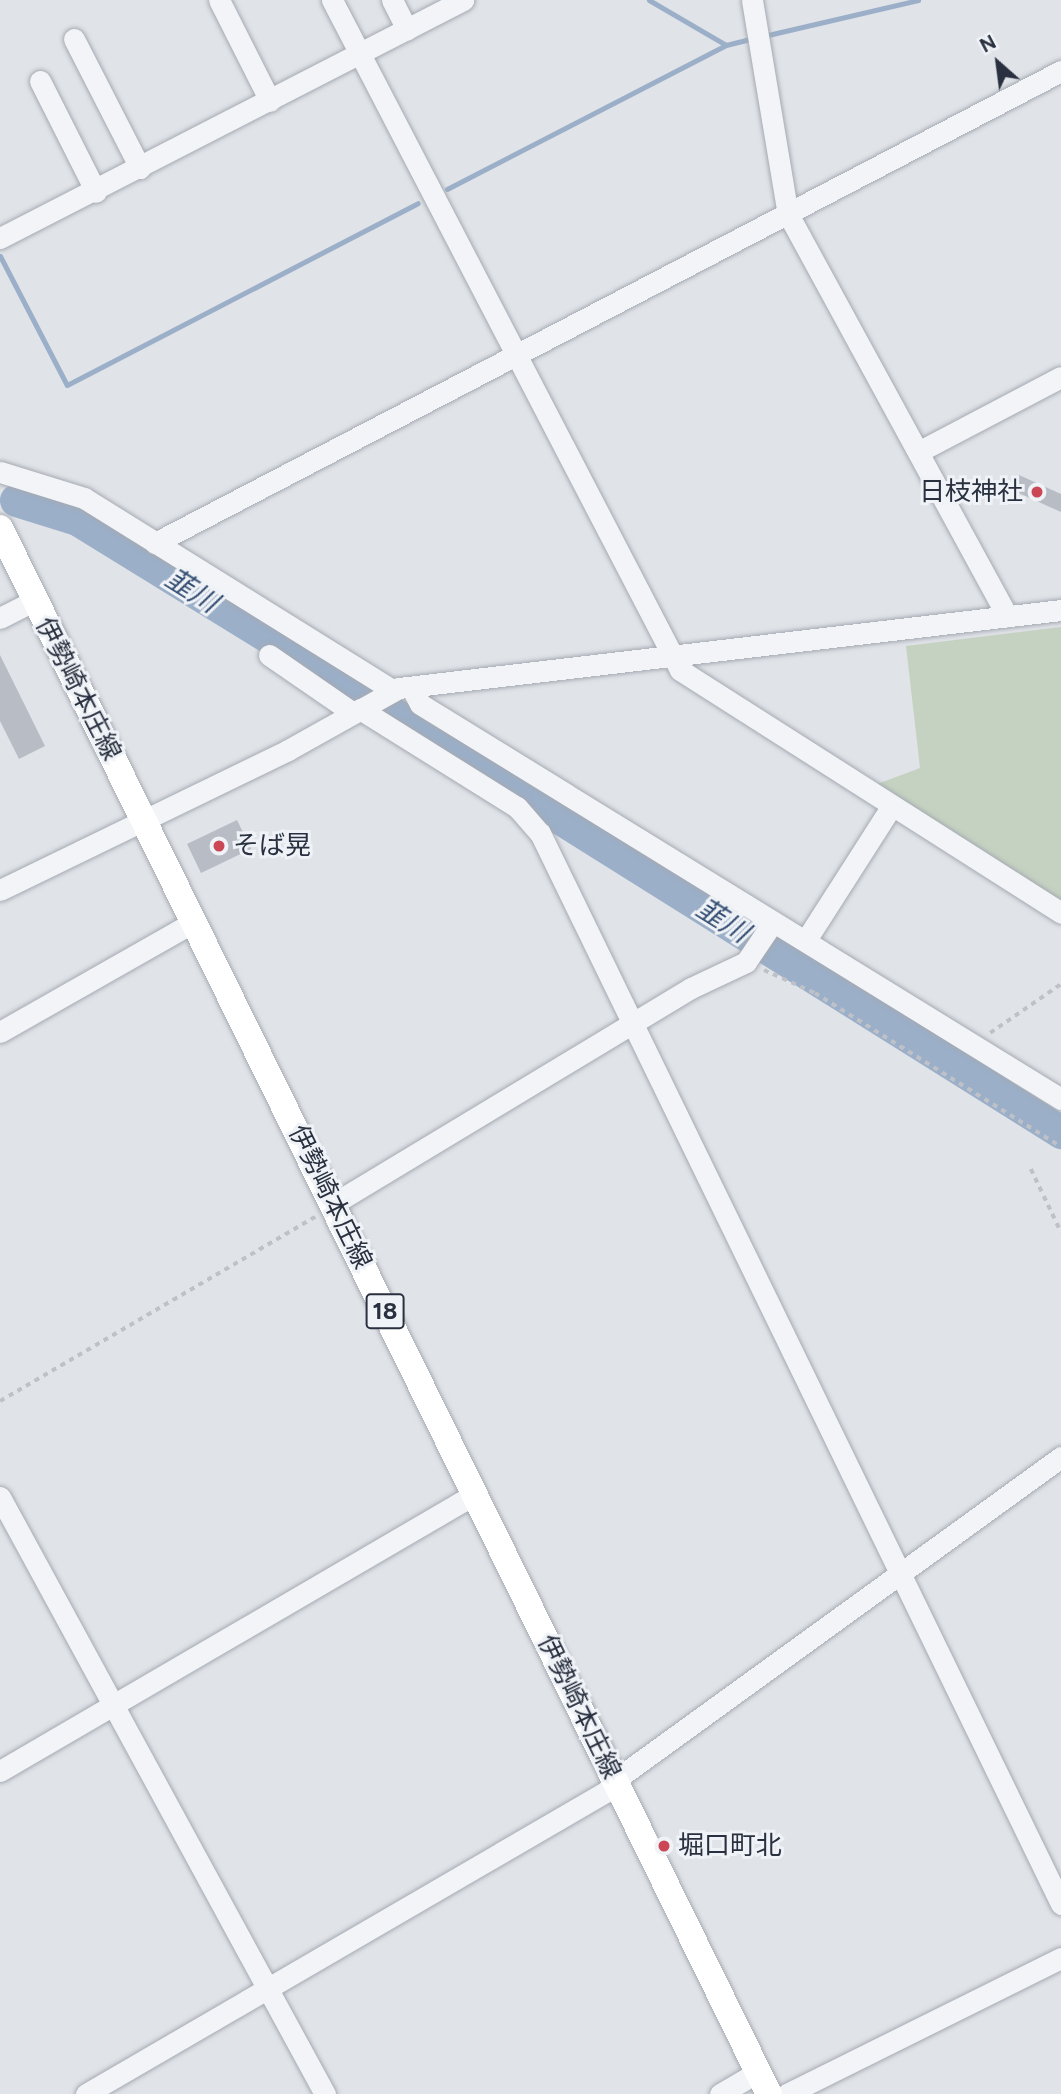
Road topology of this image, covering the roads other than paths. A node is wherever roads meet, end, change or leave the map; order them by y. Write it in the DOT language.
graph roads {
  1 [pos="219,0"];
  2 [pos="332,0"];
  3 [pos="392,0"];
  4 [pos="463,0"];
  5 [pos="752,0"];
  6 [pos="407,29"];
  7 [pos="74,39"];
  8 [pos="360,54"];
  9 [pos="1061,71"];
  10 [pos="40,81"];
  11 [pos="270,101"];
  12 [pos="140,169"];
  13 [pos="96,192"];
  14 [pos="788,214"];
  15 [pos="3,229"];
  16 [pos="515,354"];
  17 [pos="1061,377"];
  18 [pos="918,452"];
  19 [pos="0,472"];
  20 [pos="0,528"];
  21 [pos="155,543"];
  22 [pos="34,601"];
  23 [pos="1061,610"];
  24 [pos="1006,616"];
  25 [pos="0,618"];
  26 [pos="269,655"];
  27 [pos="675,658"];
  28 [pos="410,687"];
  29 [pos="356,711"];
  30 [pos="891,807"];
  31 [pos="144,821"];
  32 [pos="0,890"];
  33 [pos="1061,913"];
  34 [pos="194,922"];
  35 [pos="771,925"];
  36 [pos="806,940"];
  37 [pos="632,1025"];
  38 [pos="0,1032"];
  39 [pos="1061,1099"];
  40 [pos="333,1204"];
  41 [pos="1061,1457"];
  42 [pos="475,1494"];
  43 [pos="0,1497"];
  44 [pos="901,1574"];
  45 [pos="112,1707"];
  46 [pos="0,1771"];
  47 [pos="615,1780"];
  48 [pos="1061,1904"];
  49 [pos="1061,1958"];
  50 [pos="267,1988"];
  51 [pos="763,2083"];
  52 [pos="86,2094"];
  53 [pos="325,2094"];
  54 [pos="720,2094"];
  55 [pos="787,2094"];
  1 -- 11 [label="street"];
  2 -- 8 [label="street"];
  3 -- 6 [label="street"];
  4 -- 6 [label="street"];
  5 -- 14 [label="street"];
  6 -- 8 [label="street"];
  7 -- 12 [label="street"];
  8 -- 11 [label="street"];
  8 -- 16 [label="street"];
  9 -- 14 [label="street"];
  10 -- 13 [label="street"];
  11 -- 12 [label="street"];
  12 -- 13 [label="street"];
  13 -- 15 [label="street"];
  14 -- 16 [label="street"];
  14 -- 18 [label="street"];
  16 -- 21 [label="street"];
  16 -- 27 [label="street"];
  17 -- 18 [label="street"];
  18 -- 24 [label="street"];
  19 -- 21 [label="street"];
  20 -- 22 [label="main road, 伊勢崎本庄線 / 18"];
  21 -- 28 [label="street"];
  22 -- 25 [label="street"];
  22 -- 31 [label="main road, 伊勢崎本庄線 / 18"];
  23 -- 24 [label="street"];
  24 -- 27 [label="street"];
  26 -- 29 [label="street"];
  27 -- 28 [label="street"];
  27 -- 30 [label="street"];
  28 -- 29 [label="street"];
  28 -- 35 [label="street"];
  29 -- 31 [label="street"];
  29 -- 37 [label="street"];
  30 -- 33 [label="street"];
  30 -- 36 [label="street"];
  31 -- 32 [label="street"];
  31 -- 34 [label="main road, 伊勢崎本庄線 / 18"];
  34 -- 38 [label="street"];
  34 -- 40 [label="main road, 伊勢崎本庄線 / 18"];
  35 -- 36 [label="street"];
  35 -- 37 [label="street"];
  36 -- 39 [label="street"];
  37 -- 40 [label="street"];
  37 -- 44 [label="street"];
  40 -- 42 [label="main road, 伊勢崎本庄線 / 18"];
  41 -- 44 [label="street"];
  42 -- 45 [label="street"];
  42 -- 47 [label="main road, 伊勢崎本庄線 / 18"];
  43 -- 45 [label="street"];
  44 -- 47 [label="street"];
  44 -- 48 [label="street"];
  45 -- 46 [label="street"];
  45 -- 50 [label="street"];
  47 -- 50 [label="street"];
  47 -- 51 [label="main road, 伊勢崎本庄線 / 18"];
  49 -- 55 [label="street"];
  50 -- 52 [label="street"];
  50 -- 53 [label="street"];
  51 -- 54 [label="street"];
}
